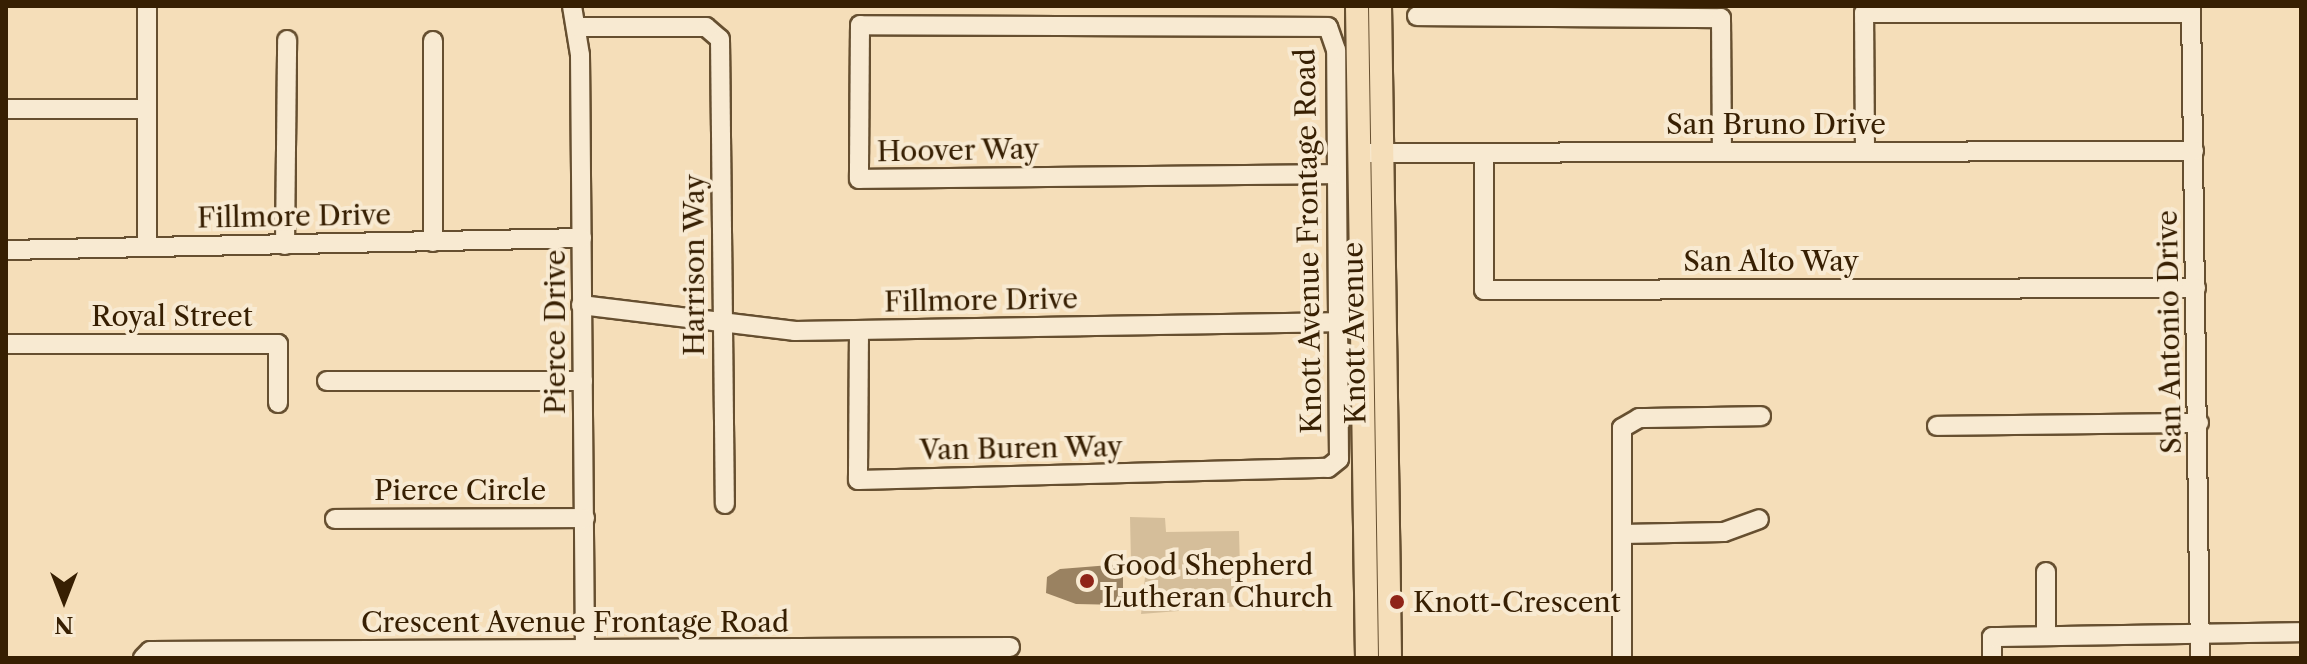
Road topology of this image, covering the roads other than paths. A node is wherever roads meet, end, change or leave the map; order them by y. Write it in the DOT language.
graph roads {
  1 [pos="147,6"];
  2 [pos="572,6"];
  3 [pos="1357,6"];
  4 [pos="1380,6"];
  5 [pos="2191,9"];
  6 [pos="1417,16"];
  7 [pos="1318,23"];
  8 [pos="577,27"];
  9 [pos="287,40"];
  10 [pos="433,41"];
  11 [pos="6,109"];
  12 [pos="147,109"];
  13 [pos="2194,151"];
  14 [pos="1722,152"];
  15 [pos="1865,152"];
  16 [pos="1358,153"];
  17 [pos="1382,153"];
  18 [pos="1484,153"];
  19 [pos="1335,174"];
  20 [pos="582,238"];
  21 [pos="433,242"];
  22 [pos="285,245"];
  23 [pos="147,247"];
  24 [pos="6,250"];
  25 [pos="2196,288"];
  26 [pos="581,305"];
  27 [pos="722,320"];
  28 [pos="1383,321"];
  29 [pos="1349,322"];
  30 [pos="859,330"];
  31 [pos="6,344"];
  32 [pos="327,381"];
  33 [pos="583,381"];
  34 [pos="278,403"];
  35 [pos="1761,416"];
  36 [pos="2199,423"];
  37 [pos="1937,426"];
  38 [pos="1363,460"];
  39 [pos="1386,460"];
  40 [pos="1334,466"];
  41 [pos="725,504"];
  42 [pos="585,518"];
  43 [pos="335,519"];
  44 [pos="1759,519"];
  45 [pos="1622,534"];
  46 [pos="2046,572"];
  47 [pos="2301,632"];
  48 [pos="2199,633"];
  49 [pos="2046,635"];
  50 [pos="1010,647"];
  51 [pos="585,655"];
  52 [pos="143,658"];
  53 [pos="1367,658"];
  54 [pos="1390,658"];
  55 [pos="1622,658"];
  56 [pos="1992,658"];
  57 [pos="2200,658"];
  1 -- 12 [label="street"];
  2 -- 8 [label="street, Pierce Drive"];
  3 -- 16 [label="main road, Knott Avenue"];
  4 -- 17 [label="main road, Knott Avenue"];
  5 -- 13 [label="street, San Antonio Drive"];
  5 -- 15 [label="street"];
  6 -- 14 [label="street"];
  7 -- 19 [label="street, Knott Avenue Frontage Road"];
  7 -- 19 [label="street, Hoover Way"];
  8 -- 20 [label="street, Pierce Drive"];
  8 -- 27 [label="street, Harrison Way"];
  9 -- 22 [label="street"];
  10 -- 21 [label="street"];
  11 -- 12 [label="street"];
  12 -- 23 [label="street"];
  13 -- 15 [label="street, San Bruno Drive"];
  13 -- 25 [label="street, San Antonio Drive"];
  14 -- 15 [label="street, San Bruno Drive"];
  14 -- 18 [label="street, San Bruno Drive"];
  16 -- 17 [label="street, San Bruno Drive"];
  16 -- 29 [label="main road, Knott Avenue"];
  17 -- 18 [label="street, San Bruno Drive"];
  17 -- 28 [label="main road, Knott Avenue"];
  18 -- 25 [label="street, San Alto Way"];
  19 -- 29 [label="street, Knott Avenue Frontage Road"];
  20 -- 21 [label="street, Fillmore Drive"];
  20 -- 26 [label="street, Pierce Drive"];
  21 -- 22 [label="street, Fillmore Drive"];
  22 -- 23 [label="street, Fillmore Drive"];
  23 -- 24 [label="street, Fillmore Drive"];
  25 -- 36 [label="street, San Antonio Drive"];
  26 -- 27 [label="street, Fillmore Drive"];
  26 -- 33 [label="street, Pierce Drive"];
  27 -- 30 [label="street, Fillmore Drive"];
  27 -- 41 [label="street, Harrison Way"];
  28 -- 29 [label="street, Fillmore Drive"];
  28 -- 39 [label="main road, Knott Avenue"];
  29 -- 30 [label="street, Fillmore Drive"];
  29 -- 38 [label="main road, Knott Avenue"];
  29 -- 40 [label="street, Knott Avenue Frontage Road"];
  30 -- 40 [label="street, Van Buren Way"];
  31 -- 34 [label="street, Royal Street"];
  32 -- 33 [label="street"];
  33 -- 42 [label="street, Pierce Drive"];
  35 -- 45 [label="street"];
  36 -- 37 [label="street"];
  36 -- 48 [label="street, San Antonio Drive"];
  38 -- 39 [label="main road"];
  38 -- 53 [label="main road, Knott Avenue"];
  39 -- 54 [label="main road, Knott Avenue"];
  42 -- 43 [label="street, Pierce Circle"];
  42 -- 51 [label="street, Pierce Drive"];
  44 -- 45 [label="street"];
  45 -- 55 [label="street"];
  46 -- 49 [label="street"];
  47 -- 48 [label="street"];
  48 -- 49 [label="street"];
  48 -- 57 [label="street, San Antonio Drive"];
  49 -- 56 [label="street"];
  50 -- 51 [label="street, Crescent Avenue Frontage Road"];
  51 -- 52 [label="street, Crescent Avenue Frontage Road"];
}
